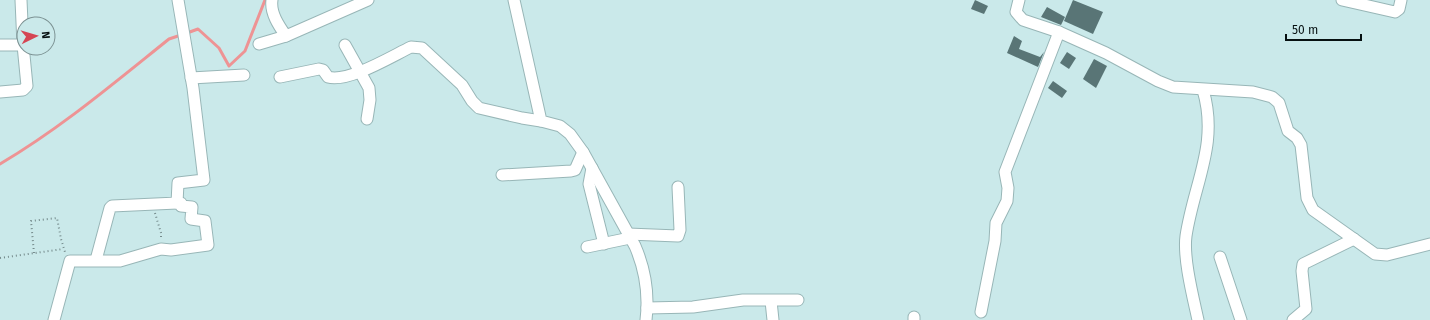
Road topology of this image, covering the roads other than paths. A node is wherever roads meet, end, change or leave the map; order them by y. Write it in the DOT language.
graph roads {
  1 [pos="21,0"];
  2 [pos="178,0"];
  3 [pos="272,0"];
  4 [pos="368,0"];
  5 [pos="514,0"];
  6 [pos="1019,0"];
  7 [pos="1342,0"];
  8 [pos="1401,0"];
  9 [pos="21,16"];
  10 [pos="1059,32"];
  11 [pos="286,36"];
  12 [pos="259,44"];
  13 [pos="0,45"];
  14 [pos="16,45"];
  15 [pos="345,45"];
  16 [pos="23,56"];
  17 [pos="358,72"];
  18 [pos="244,75"];
  19 [pos="280,77"];
  20 [pos="191,78"];
  21 [pos="1204,90"];
  22 [pos="0,92"];
  23 [pos="367,118"];
  24 [pos="541,121"];
  25 [pos="583,152"];
  26 [pos="592,168"];
  27 [pos="502,175"];
  28 [pos="678,187"];
  29 [pos="177,202"];
  30 [pos="629,236"];
  31 [pos="1354,239"];
  32 [pos="604,244"];
  33 [pos="1430,244"];
  34 [pos="587,247"];
  35 [pos="1220,257"];
  36 [pos="96,260"];
  37 [pos="798,300"];
  38 [pos="771,301"];
  39 [pos="647,308"];
  40 [pos="981,312"];
  41 [pos="54,320"];
  42 [pos="646,320"];
  43 [pos="773,320"];
  44 [pos="1198,320"];
  45 [pos="1241,320"];
  46 [pos="1293,320"];
  1 -- 9 [label="street"];
  2 -- 20 [label="street"];
  3 -- 11 [label="street"];
  4 -- 11 [label="street"];
  5 -- 24 [label="street"];
  6 -- 10 [label="street"];
  7 -- 8 [label="street"];
  10 -- 21 [label="street"];
  10 -- 40 [label="street"];
  11 -- 12 [label="street"];
  13 -- 14 [label="street"];
  15 -- 17 [label="street"];
  16 -- 22 [label="street"];
  17 -- 19 [label="street"];
  17 -- 23 [label="street"];
  17 -- 24 [label="street"];
  18 -- 20 [label="street"];
  20 -- 29 [label="street"];
  21 -- 31 [label="street"];
  21 -- 44 [label="street"];
  24 -- 25 [label="street"];
  25 -- 26 [label="street"];
  25 -- 27 [label="street"];
  26 -- 30 [label="street"];
  26 -- 32 [label="street"];
  28 -- 30 [label="street"];
  29 -- 36 [label="street"];
  29 -- 36 [label="street"];
  30 -- 32 [label="street"];
  30 -- 39 [label="street"];
  31 -- 33 [label="street"];
  31 -- 46 [label="street"];
  32 -- 34 [label="street"];
  35 -- 45 [label="street"];
  36 -- 41 [label="street"];
  37 -- 38 [label="street"];
  38 -- 39 [label="street"];
  38 -- 43 [label="street"];
  39 -- 42 [label="street"];
}
